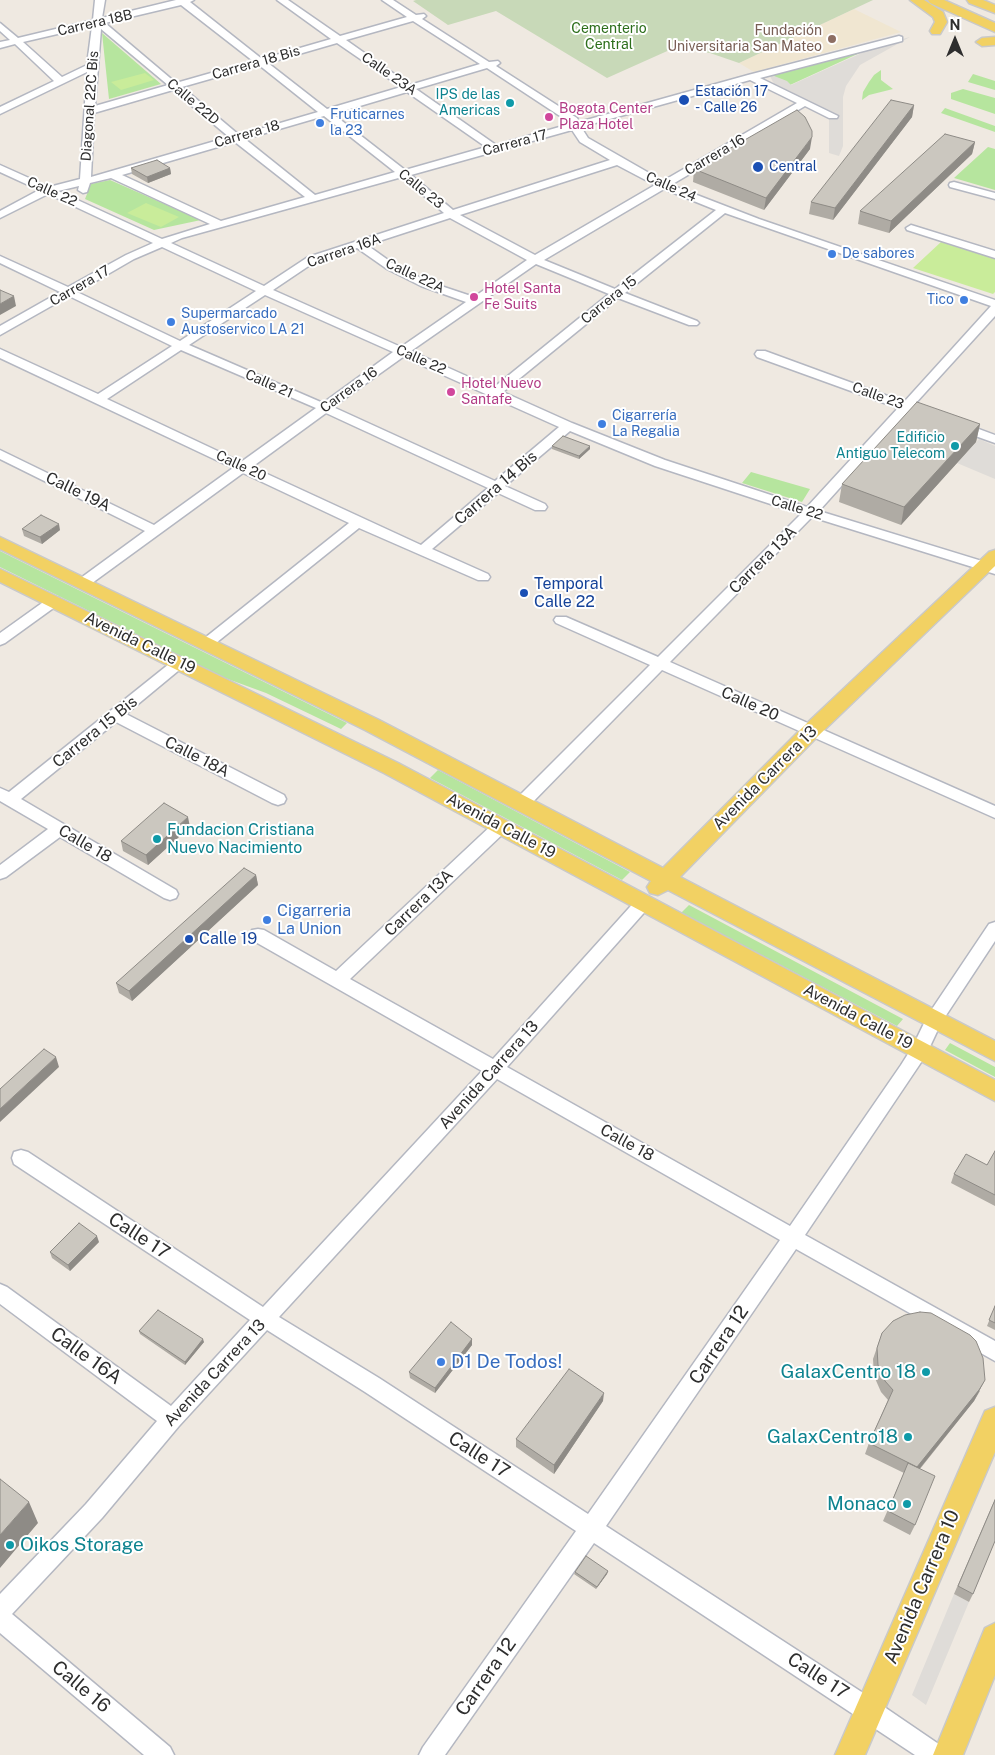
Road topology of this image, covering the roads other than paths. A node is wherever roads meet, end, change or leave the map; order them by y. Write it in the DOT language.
graph roads {
  1 [pos="100,0"];
  2 [pos="184,0"];
  3 [pos="282,0"];
  4 [pos="386,0"];
  5 [pos="399,0"];
  6 [pos="916,0"];
  7 [pos="934,0"];
  8 [pos="973,0"];
  9 [pos="995,9"];
  10 [pos="418,16"];
  11 [pos="98,22"];
  12 [pos="0,26"];
  13 [pos="995,28"];
  14 [pos="936,31"];
  15 [pos="898,38"];
  16 [pos="339,40"];
  17 [pos="16,41"];
  18 [pos="995,41"];
  19 [pos="982,42"];
  20 [pos="0,45"];
  21 [pos="260,62"];
  22 [pos="493,64"];
  23 [pos="92,66"];
  24 [pos="755,79"];
  25 [pos="63,80"];
  26 [pos="173,87"];
  27 [pos="409,88"];
  28 [pos="805,102"];
  29 [pos="0,111"];
  30 [pos="89,111"];
  31 [pos="323,112"];
  32 [pos="833,116"];
  33 [pos="595,125"];
  34 [pos="578,130"];
  35 [pos="235,137"];
  36 [pos="495,148"];
  37 [pos="618,161"];
  38 [pos="0,168"];
  39 [pos="112,174"];
  40 [pos="407,176"];
  41 [pos="85,182"];
  42 [pos="663,184"];
  43 [pos="954,185"];
  44 [pos="48,190"];
  45 [pos="995,196"];
  46 [pos="313,198"];
  47 [pos="78,204"];
  48 [pos="724,209"];
  49 [pos="0,215"];
  50 [pos="452,215"];
  51 [pos="219,224"];
  52 [pos="911,228"];
  53 [pos="162,243"];
  54 [pos="360,245"];
  55 [pos="995,255"];
  56 [pos="0,259"];
  57 [pos="535,260"];
  58 [pos="264,290"];
  59 [pos="70,292"];
  60 [pos="616,294"];
  61 [pos="474,301"];
  62 [pos="995,304"];
  63 [pos="995,309"];
  64 [pos="693,323"];
  65 [pos="0,331"];
  66 [pos="182,346"];
  67 [pos="403,351"];
  68 [pos="0,352"];
  69 [pos="761,354"];
  70 [pos="495,393"];
  71 [pos="98,399"];
  72 [pos="906,406"];
  73 [pos="325,408"];
  74 [pos="924,413"];
  75 [pos="942,420"];
  76 [pos="568,426"];
  77 [pos="995,439"];
  78 [pos="0,454"];
  79 [pos="242,467"];
  80 [pos="496,487"];
  81 [pos="540,507"];
  82 [pos="810,512"];
  83 [pos="358,522"];
  84 [pos="155,531"];
  85 [pos="0,542"];
  86 [pos="423,550"];
  87 [pos="991,564"];
  88 [pos="0,575"];
  89 [pos="483,577"];
  90 [pos="83,583"];
  91 [pos="54,601"];
  92 [pos="561,620"];
  93 [pos="0,626"];
  94 [pos="16,629"];
  95 [pos="0,640"];
  96 [pos="206,644"];
  97 [pos="179,663"];
  98 [pos="660,664"];
  99 [pos="115,715"];
  100 [pos="811,731"];
  101 [pos="5,797"];
  102 [pos="278,799"];
  103 [pos="522,803"];
  104 [pos="995,812"];
  105 [pos="501,826"];
  106 [pos="59,829"];
  107 [pos="0,874"];
  108 [pos="667,878"];
  109 [pos="170,894"];
  110 [pos="644,902"];
  111 [pos="995,928"];
  112 [pos="258,935"];
  113 [pos="338,980"];
  114 [pos="934,1020"];
  115 [pos="920,1050"];
  116 [pos="995,1052"];
  117 [pos="495,1069"];
  118 [pos="995,1091"];
  119 [pos="21,1158"];
  120 [pos="793,1237"];
  121 [pos="0,1293"];
  122 [pos="264,1319"];
  123 [pos="995,1352"];
  124 [pos="172,1419"];
  125 [pos="995,1420"];
  126 [pos="591,1528"];
  127 [pos="0,1610"];
  128 [pos="0,1618"];
  129 [pos="995,1638"];
  130 [pos="869,1710"];
  131 [pos="162,1755"];
  132 [pos="431,1755"];
  133 [pos="850,1755"];
  134 [pos="936,1755"];
  135 [pos="948,1755"];
  1 -- 11 [label="street, Diagonal 22C Bis"];
  2 -- 11 [label="street, Carrera 18B"];
  2 -- 21 [label="street, Calle 23"];
  3 -- 16 [label="street, Calle 23A"];
  4 -- 10 [label="street, Calle 24"];
  5 -- 10 [label="street, Calle 24"];
  6 -- 14 [label="main road"];
  7 -- 13 [label="main road"];
  8 -- 9 [label="main road"];
  10 -- 16 [label="street, Carrera 18 Bis"];
  10 -- 22 [label="street, Calle 24"];
  11 -- 17 [label="street, Carrera 18B"];
  11 -- 23 [label="street, Diagonal 22C Bis"];
  11 -- 26 [label="street, Calle 22D"];
  12 -- 17 [label="street"];
  15 -- 24 [label="street, Carrera 17"];
  16 -- 21 [label="street, Carrera 18 Bis"];
  16 -- 27 [label="street, Calle 23A"];
  17 -- 20 [label="street, Carrera 18B"];
  17 -- 25 [label="street"];
  18 -- 19 [label="main road"];
  21 -- 26 [label="street, Carrera 18 Bis"];
  21 -- 31 [label="street, Calle 23"];
  22 -- 27 [label="street, Carrera 18"];
  22 -- 33 [label="street, Calle 24"];
  22 -- 34 [label="street, Calle 24"];
  23 -- 25 [label="street"];
  23 -- 30 [label="street, Diagonal 22C Bis"];
  24 -- 28 [label="street"];
  24 -- 33 [label="street, Carrera 17"];
  25 -- 29 [label="street"];
  26 -- 30 [label="street, Carrera 18 Bis"];
  26 -- 35 [label="street, Calle 22D"];
  27 -- 31 [label="street, Carrera 18"];
  27 -- 36 [label="street, Calle 23A"];
  28 -- 32 [label="street"];
  28 -- 42 [label="street, Carrera 16"];
  30 -- 41 [label="street, Diagonal 22C Bis"];
  31 -- 35 [label="street, Carrera 18"];
  31 -- 40 [label="street, Calle 23"];
  33 -- 34 [label="street, Carrera 17"];
  34 -- 36 [label="street, Carrera 17"];
  34 -- 37 [label="street, Calle 24"];
  34 -- 40 [label="street, Carrera 17"];
  35 -- 39 [label="street, Carrera 18"];
  35 -- 46 [label="street, Calle 22D"];
  36 -- 40 [label="street, Carrera 17"];
  37 -- 42 [label="street, Calle 24"];
  37 -- 50 [label="street, Carrera 16A"];
  38 -- 44 [label="street, Calle 22"];
  39 -- 41 [label="street, Carrera 18"];
  39 -- 51 [label="street"];
  40 -- 46 [label="street, Carrera 17"];
  40 -- 50 [label="street, Calle 23"];
  40 -- 53 [label="street, Carrera 17"];
  41 -- 44 [label="street, Carrera 18"];
  41 -- 47 [label="street, Diagonal 22C Bis"];
  42 -- 48 [label="street, Calle 24"];
  42 -- 57 [label="street, Carrera 16"];
  43 -- 45 [label="street"];
  44 -- 47 [label="street, Calle 22"];
  44 -- 49 [label="street, Carrera 18"];
  46 -- 51 [label="street, Carrera 17"];
  47 -- 53 [label="street, Calle 22"];
  48 -- 60 [label="street, Carrera 15"];
  48 -- 62 [label="street, Calle 24"];
  50 -- 54 [label="street, Carrera 16A"];
  50 -- 57 [label="street, Calle 23"];
  51 -- 53 [label="street, Carrera 17"];
  52 -- 55 [label="street"];
  53 -- 58 [label="street, Calle 22"];
  53 -- 59 [label="street, Carrera 17"];
  54 -- 58 [label="street, Carrera 16A"];
  54 -- 61 [label="street, Calle 22A"];
  56 -- 59 [label="street, Calle 21"];
  57 -- 60 [label="street, Calle 23"];
  57 -- 61 [label="street, Carrera 16"];
  58 -- 66 [label="street, Carrera 16A"];
  58 -- 67 [label="street, Calle 22"];
  59 -- 65 [label="street, Carrera 17"];
  59 -- 66 [label="street, Calle 21"];
  60 -- 64 [label="street, Calle 23"];
  60 -- 70 [label="street, Carrera 15"];
  61 -- 67 [label="street, Carrera 16"];
  63 -- 72 [label="street, Carrera 13A"];
  66 -- 71 [label="street, Carrera 16A"];
  66 -- 73 [label="street, Calle 21"];
  67 -- 70 [label="street, Calle 22"];
  67 -- 73 [label="street, Carrera 16"];
  68 -- 71 [label="street, Calle 20"];
  69 -- 72 [label="street, Calle 23"];
  70 -- 76 [label="street, Calle 22"];
  71 -- 79 [label="street, Calle 20"];
  72 -- 74 [label="street, Calle 23"];
  72 -- 82 [label="street, Carrera 13A"];
  73 -- 79 [label="street, Carrera 16"];
  73 -- 80 [label="street, Calle 21"];
  75 -- 77 [label="street"];
  76 -- 80 [label="street, Carrera 14 Bis"];
  76 -- 82 [label="street, Calle 22"];
  78 -- 84 [label="street, Calle 19A"];
  79 -- 83 [label="street, Calle 20"];
  79 -- 84 [label="street, Carrera 16"];
  80 -- 81 [label="street, Calle 21"];
  80 -- 86 [label="street, Carrera 14 Bis"];
  82 -- 87 [label="street, Calle 22"];
  82 -- 98 [label="street, Carrera 13A"];
  83 -- 86 [label="street, Calle 20"];
  83 -- 96 [label="street"];
  84 -- 90 [label="street, Carrera 16"];
  85 -- 90 [label="main road, Avenida Calle 19"];
  86 -- 89 [label="street, Calle 20"];
  87 -- 100 [label="main road, Avenida Carrera 13"];
  88 -- 91 [label="main road, Avenida Calle 19"];
  90 -- 96 [label="main road, Avenida Calle 19"];
  91 -- 94 [label="street"];
  91 -- 97 [label="main road, Avenida Calle 19"];
  92 -- 98 [label="street, Calle 20"];
  93 -- 94 [label="street"];
  94 -- 95 [label="street"];
  96 -- 103 [label="main road, Avenida Calle 19"];
  97 -- 99 [label="street, Carrera 15 Bis"];
  97 -- 105 [label="main road, Avenida Calle 19"];
  98 -- 100 [label="street, Calle 20"];
  98 -- 103 [label="street, Carrera 13A"];
  99 -- 101 [label="street, Carrera 15 Bis"];
  99 -- 102 [label="street, Calle 18A"];
  100 -- 104 [label="street, Calle 20"];
  100 -- 108 [label="main road, Avenida Carrera 13"];
  101 -- 106 [label="street, Calle 18"];
  103 -- 108 [label="main road, Avenida Calle 19"];
  105 -- 110 [label="main road, Avenida Calle 19"];
  105 -- 113 [label="street, Carrera 13A"];
  106 -- 107 [label="street"];
  106 -- 109 [label="street, Calle 18"];
  108 -- 110 [label="main road, Avenida Carrera 13"];
  108 -- 114 [label="main road, Avenida Calle 19"];
  110 -- 115 [label="main road, Avenida Calle 19"];
  110 -- 117 [label="street, Avenida Carrera 13"];
  111 -- 114 [label="street, Carrera 12"];
  112 -- 113 [label="street, Calle 18"];
  113 -- 117 [label="street, Calle 18"];
  114 -- 115 [label="street, Carrera 12"];
  114 -- 116 [label="main road, Avenida Calle 19"];
  115 -- 118 [label="main road, Avenida Calle 19"];
  115 -- 120 [label="street, Carrera 12"];
  117 -- 120 [label="street, Calle 18"];
  117 -- 122 [label="street, Avenida Carrera 13"];
  119 -- 122 [label="street, Calle 17"];
  120 -- 123 [label="street, Calle 18"];
  120 -- 126 [label="street, Carrera 12"];
  121 -- 124 [label="street, Calle 16A"];
  122 -- 124 [label="street, Avenida Carrera 13"];
  122 -- 126 [label="street, Calle 17"];
  124 -- 127 [label="street, Avenida Carrera 13"];
  125 -- 130 [label="main road, Avenida Carrera 10"];
  126 -- 130 [label="street, Calle 17"];
  126 -- 132 [label="street, Carrera 12"];
  128 -- 131 [label="street, Calle 16"];
  129 -- 135 [label="main road"];
  130 -- 133 [label="main road, Avenida Carrera 10"];
  130 -- 134 [label="street, Calle 17"];
}
